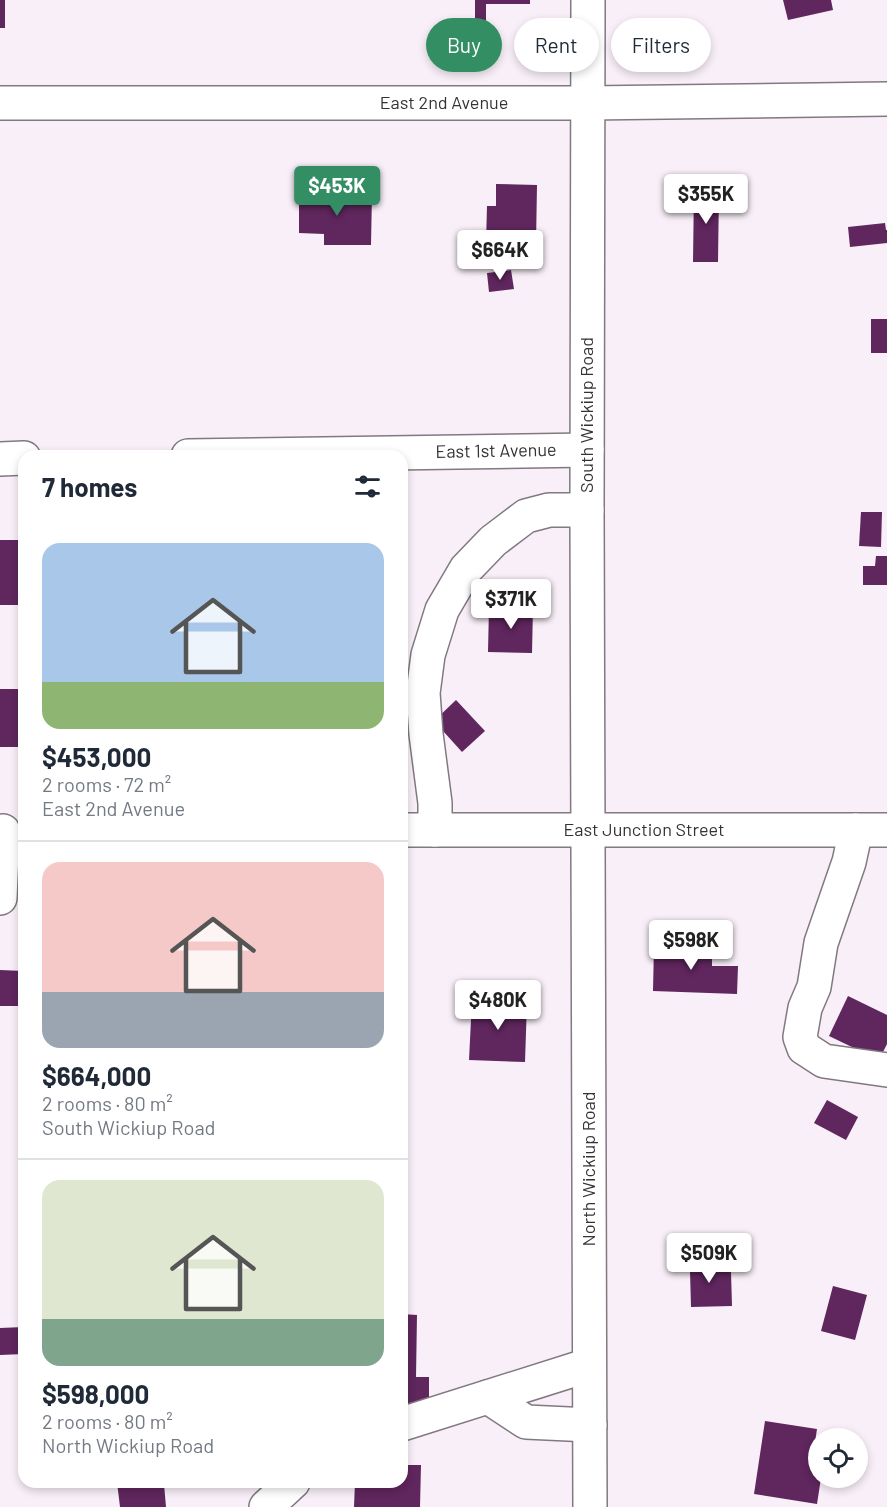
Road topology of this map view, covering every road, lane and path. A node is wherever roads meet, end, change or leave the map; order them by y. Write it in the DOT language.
graph roads {
  1 [pos="588,0"];
  2 [pos="887,99"];
  3 [pos="0,103"];
  4 [pos="588,103"];
  5 [pos="587,450"];
  6 [pos="408,453"];
  7 [pos="18,458"];
  8 [pos="0,459"];
  9 [pos="587,510"];
  10 [pos="9,831"];
  11 [pos="408,831"];
  12 [pos="435,831"];
  13 [pos="588,831"];
  14 [pos="871,831"];
  15 [pos="0,898"];
  16 [pos="887,1070"];
  17 [pos="589,1365"];
  18 [pos="488,1397"];
  19 [pos="408,1422"];
  20 [pos="590,1425"];
  21 [pos="287,1488"];
  22 [pos="266,1507"];
  23 [pos="590,1507"];
  1 -- 4 [label="street, South Wickiup Road"];
  2 -- 4 [label="street, East 2nd Avenue"];
  3 -- 4 [label="street, East 2nd Avenue"];
  4 -- 5 [label="street, South Wickiup Road"];
  5 -- 6 [label="street, East 1st Avenue"];
  5 -- 9 [label="street, South Wickiup Road"];
  7 -- 8 [label="street"];
  9 -- 12 [label="street"];
  9 -- 13 [label="street, South Wickiup Road"];
  10 -- 15 [label="street"];
  11 -- 12 [label="street, East Junction Street"];
  12 -- 13 [label="street, East Junction Street"];
  13 -- 14 [label="street, East Junction Street"];
  13 -- 17 [label="street, North Wickiup Road"];
  14 -- 16 [label="street"];
  17 -- 18 [label="street"];
  17 -- 20 [label="street, North Wickiup Road"];
  18 -- 19 [label="street"];
  18 -- 20 [label="street"];
  20 -- 23 [label="street, North Wickiup Road"];
  21 -- 22 [label="street"];
}
